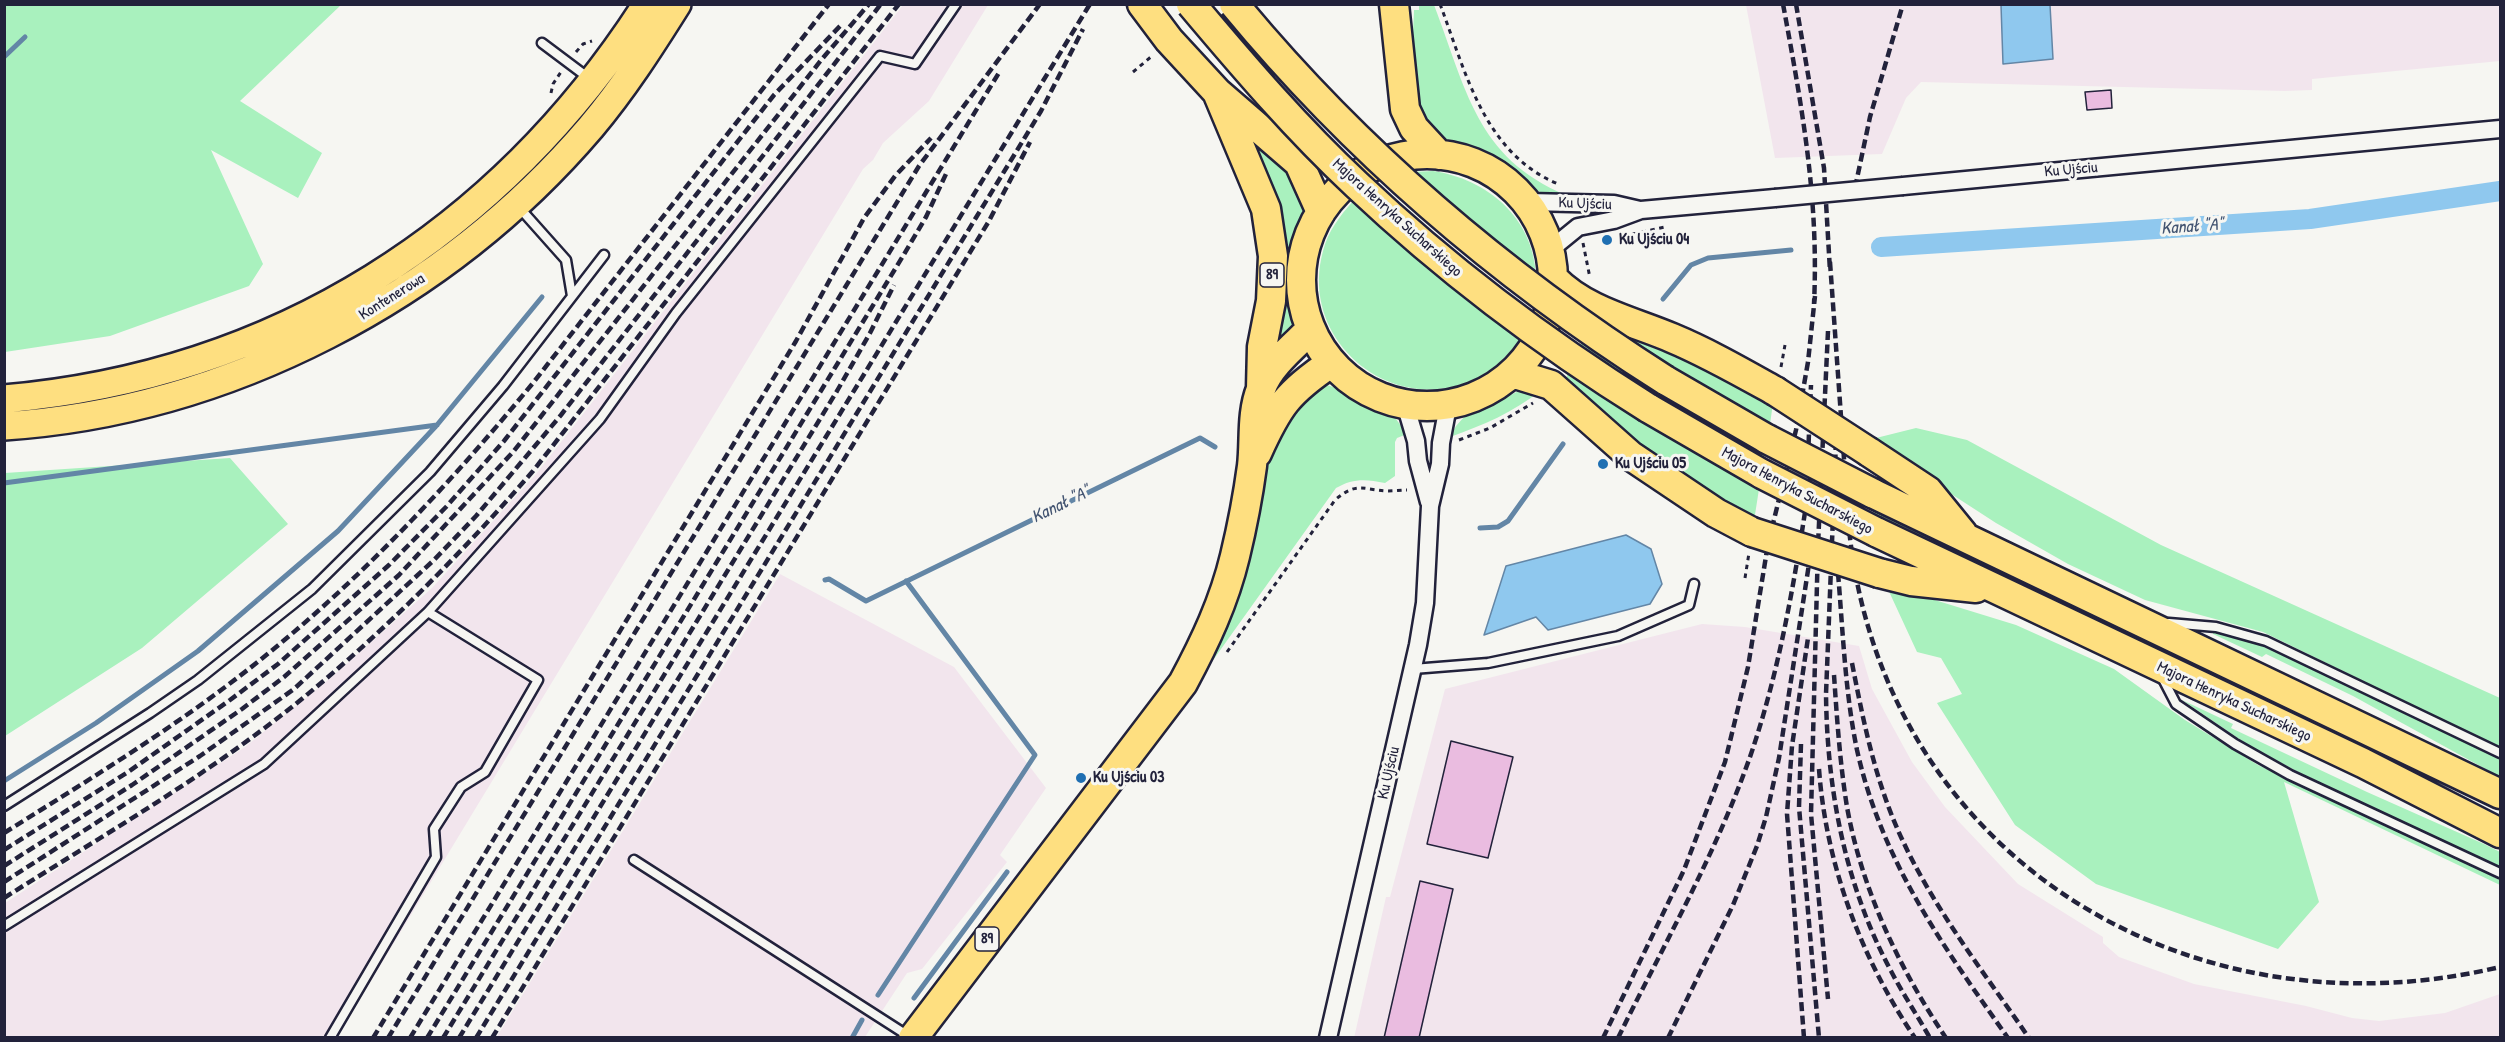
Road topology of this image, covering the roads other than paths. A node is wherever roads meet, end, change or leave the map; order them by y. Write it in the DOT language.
graph roads {
  1 [pos="647,4"];
  2 [pos="677,4"];
  3 [pos="956,4"];
  4 [pos="1142,4"];
  5 [pos="1191,4"];
  6 [pos="1234,4"];
  7 [pos="1394,4"];
  8 [pos="542,43"];
  9 [pos="604,89"];
  10 [pos="1217,92"];
  11 [pos="2500,129"];
  12 [pos="1439,155"];
  13 [pos="1529,202"];
  14 [pos="516,204"];
  15 [pos="1641,210"];
  16 [pos="1321,212"];
  17 [pos="1551,249"];
  18 [pos="604,255"];
  19 [pos="1554,279"];
  20 [pos="572,296"];
  21 [pos="1310,330"];
  22 [pos="1331,363"];
  23 [pos="1512,373"];
  24 [pos="1261,388"];
  25 [pos="4,399"];
  26 [pos="1405,404"];
  27 [pos="1448,406"];
  28 [pos="4,426"];
  29 [pos="1252,466"];
  30 [pos="1430,506"];
  31 [pos="1969,540"];
  32 [pos="1694,584"];
  33 [pos="1996,590"];
  34 [pos="428,612"];
  35 [pos="2139,621"];
  36 [pos="2157,666"];
  37 [pos="1413,669"];
  38 [pos="2500,753"];
  39 [pos="2500,794"];
  40 [pos="4,806"];
  41 [pos="2500,833"];
  42 [pos="634,860"];
  43 [pos="2500,873"];
  44 [pos="4,927"];
  45 [pos="330,1038"];
  46 [pos="912,1038"];
  47 [pos="1328,1038"];
  1 -- 9 [label="main road, Kontenerowa"];
  2 -- 9 [label="main road, Kontenerowa"];
  3 -- 34 [label="lane"];
  4 -- 10 [label="highway, 89"];
  5 -- 33 [label="highway, Majora Henryka Sucharskiego, bridge"];
  6 -- 31 [label="highway, Majora Henryka Sucharskiego, bridge"];
  7 -- 12 [label="highway"];
  8 -- 9 [label="lane"];
  9 -- 14 [label="main road, Kontenerowa"];
  9 -- 25 [label="main road, Kontenerowa"];
  10 -- 16 [label="highway"];
  10 -- 24 [label="highway, 89"];
  11 -- 15 [label="street, Ku Ujściu, bridge"];
  12 -- 13 [label="highway"];
  12 -- 16 [label="highway"];
  13 -- 15 [label="street, Ku Ujściu"];
  13 -- 17 [label="highway"];
  14 -- 20 [label="lane"];
  14 -- 28 [label="main road, Kontenerowa"];
  15 -- 17 [label="street, Ku Ujściu"];
  16 -- 21 [label="highway"];
  17 -- 19 [label="highway"];
  18 -- 20 [label="lane"];
  19 -- 23 [label="highway"];
  19 -- 31 [label="highway, bridge"];
  20 -- 40 [label="lane"];
  21 -- 22 [label="highway"];
  21 -- 24 [label="highway"];
  22 -- 26 [label="highway"];
  22 -- 29 [label="highway, 89"];
  23 -- 27 [label="highway"];
  23 -- 33 [label="highway, bridge"];
  24 -- 29 [label="highway, 89"];
  26 -- 27 [label="highway"];
  26 -- 30 [label="street, Ku Ujściu"];
  27 -- 30 [label="street, Ku Ujściu"];
  29 -- 46 [label="highway, 89"];
  30 -- 37 [label="street, Ku Ujściu"];
  31 -- 35 [label="highway, Majora Henryka Sucharskiego"];
  32 -- 37 [label="lane"];
  33 -- 36 [label="highway, Majora Henryka Sucharskiego"];
  34 -- 44 [label="lane"];
  34 -- 45 [label="lane"];
  35 -- 38 [label="lane"];
  35 -- 39 [label="highway, Majora Henryka Sucharskiego"];
  36 -- 41 [label="highway, Majora Henryka Sucharskiego"];
  36 -- 43 [label="lane"];
  37 -- 47 [label="street, Ku Ujściu"];
  42 -- 46 [label="lane"];
}
